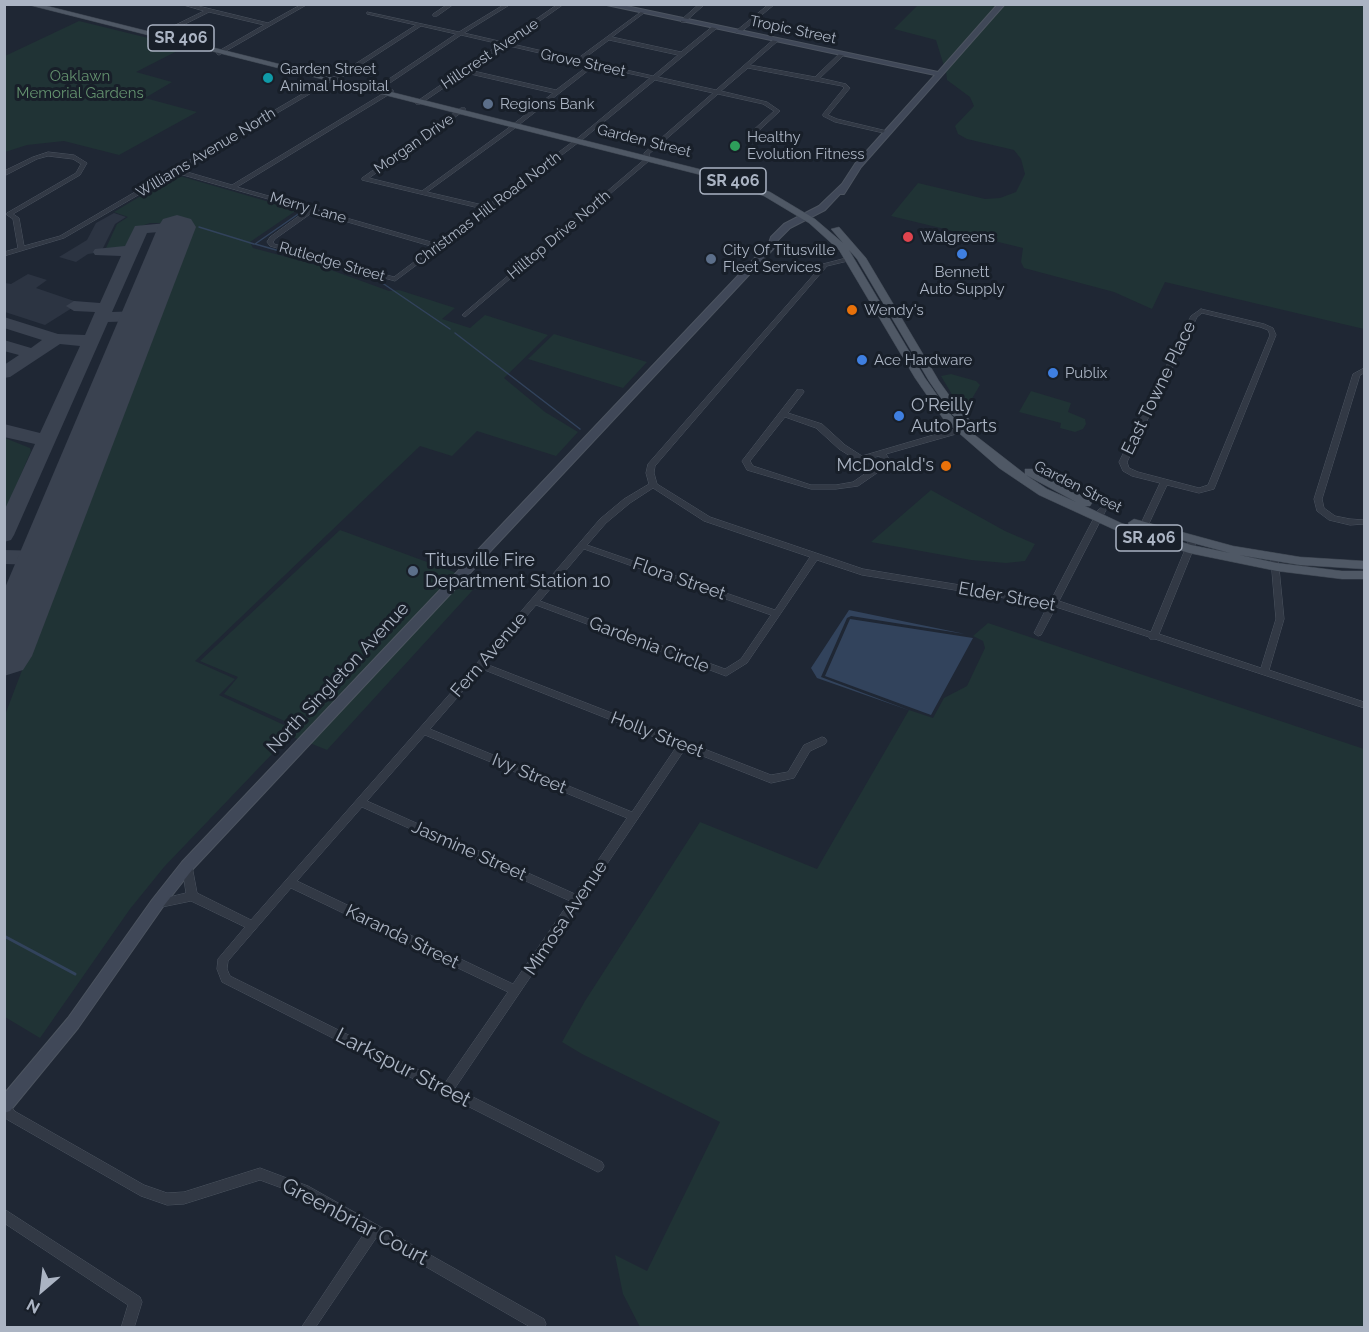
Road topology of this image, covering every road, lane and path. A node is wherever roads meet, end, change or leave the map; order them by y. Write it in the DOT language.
graph roads {
  1 [pos="28,4"];
  2 [pos="182,4"];
  3 [pos="306,4"];
  4 [pos="452,4"];
  5 [pos="509,4"];
  6 [pos="562,4"];
  7 [pos="605,4"];
  8 [pos="703,4"];
  9 [pos="773,4"];
  10 [pos="1002,4"];
  11 [pos="631,7"];
  12 [pos="54,8"];
  13 [pos="207,10"];
  14 [pos="642,12"];
  15 [pos="369,13"];
  16 [pos="435,15"];
  17 [pos="683,21"];
  18 [pos="269,25"];
  19 [pos="419,25"];
  20 [pos="715,27"];
  21 [pos="738,32"];
  22 [pos="160,35"];
  23 [pos="459,35"];
  24 [pos="608,38"];
  25 [pos="776,40"];
  26 [pos="503,45"];
  27 [pos="222,51"];
  28 [pos="682,54"];
  29 [pos="842,54"];
  30 [pos="576,62"];
  31 [pos="592,65"];
  32 [pos="747,66"];
  33 [pos="295,69"];
  34 [pos="465,71"];
  35 [pos="940,74"];
  36 [pos="338,77"];
  37 [pos="653,78"];
  38 [pos="816,79"];
  39 [pos="328,81"];
  40 [pos="382,91"];
  41 [pos="556,92"];
  42 [pos="717,92"];
  43 [pos="421,101"];
  44 [pos="460,111"];
  45 [pos="515,124"];
  46 [pos="888,132"];
  47 [pos="751,135"];
  48 [pos="578,140"];
  49 [pos="647,156"];
  50 [pos="176,171"];
  51 [pos="4,174"];
  52 [pos="234,186"];
  53 [pos="425,191"];
  54 [pos="490,209"];
  55 [pos="312,210"];
  56 [pos="7,214"];
  57 [pos="813,216"];
  58 [pos="439,246"];
  59 [pos="21,249"];
  60 [pos="4,254"];
  61 [pos="850,259"];
  62 [pos="396,279"];
  63 [pos="874,301"];
  64 [pos="465,315"];
  65 [pos="896,316"];
  66 [pos="883,317"];
  67 [pos="905,332"];
  68 [pos="1365,370"];
  69 [pos="800,392"];
  70 [pos="783,414"];
  71 [pos="966,429"];
  72 [pos="882,454"];
  73 [pos="1164,483"];
  74 [pos="653,484"];
  75 [pos="1100,514"];
  76 [pos="1365,522"];
  77 [pos="1142,531"];
  78 [pos="1191,545"];
  79 [pos="583,546"];
  80 [pos="815,557"];
  81 [pos="1276,562"];
  82 [pos="1364,571"];
  83 [pos="535,602"];
  84 [pos="1054,603"];
  85 [pos="775,613"];
  86 [pos="1038,633"];
  87 [pos="1154,637"];
  88 [pos="480,665"];
  89 [pos="1264,672"];
  90 [pos="1365,705"];
  91 [pos="423,730"];
  92 [pos="822,741"];
  93 [pos="683,745"];
  94 [pos="361,802"];
  95 [pos="635,817"];
  96 [pos="187,866"];
  97 [pos="289,882"];
  98 [pos="192,896"];
  99 [pos="578,900"];
  100 [pos="157,904"];
  101 [pos="252,925"];
  102 [pos="223,959"];
  103 [pos="516,991"];
  104 [pos="447,1090"];
  105 [pos="4,1107"];
  106 [pos="598,1166"];
  107 [pos="4,1215"];
  108 [pos="374,1230"];
  109 [pos="538,1324"];
  110 [pos="127,1328"];
  111 [pos="307,1328"];
  1 -- 12 [label="main road, Garden Street / SR 406"];
  2 -- 13 [label="street"];
  3 -- 18 [label="street"];
  4 -- 16 [label="street"];
  5 -- 23 [label="street"];
  6 -- 26 [label="street, Hillcrest Avenue"];
  7 -- 11 [label="street, Tropic Street"];
  8 -- 17 [label="street"];
  9 -- 21 [label="street"];
  10 -- 35 [label="street, North Singleton Avenue"];
  11 -- 14 [label="street, Tropic Street"];
  12 -- 22 [label="main road, Garden Street / SR 406"];
  13 -- 18 [label="street"];
  13 -- 22 [label="street"];
  14 -- 17 [label="street, Tropic Street"];
  14 -- 24 [label="street"];
  15 -- 19 [label="street, Grove Street"];
  17 -- 20 [label="street, Tropic Street"];
  18 -- 27 [label="street"];
  19 -- 23 [label="street, Grove Street"];
  19 -- 36 [label="street, Williams Avenue North"];
  20 -- 21 [label="street, Tropic Street"];
  20 -- 28 [label="street, Christmas Hill Road North"];
  21 -- 25 [label="street, Tropic Street"];
  22 -- 27 [label="main road, Garden Street / SR 406"];
  23 -- 26 [label="street, Grove Street"];
  23 -- 40 [label="street"];
  24 -- 28 [label="street"];
  24 -- 30 [label="street"];
  25 -- 29 [label="street, Tropic Street"];
  25 -- 32 [label="street, Hilltop Drive North"];
  26 -- 30 [label="street, Grove Street"];
  26 -- 34 [label="street, Hillcrest Avenue"];
  27 -- 33 [label="main road, Garden Street / SR 406"];
  28 -- 37 [label="street, Christmas Hill Road North"];
  29 -- 35 [label="street, Tropic Street"];
  29 -- 38 [label="street"];
  30 -- 31 [label="street, Grove Street"];
  31 -- 37 [label="street, Grove Street"];
  31 -- 41 [label="street"];
  32 -- 38 [label="street"];
  32 -- 42 [label="street, Hilltop Drive North"];
  33 -- 36 [label="main road, Garden Street / SR 406"];
  33 -- 39 [label="main road, Garden Street / SR 406"];
  34 -- 41 [label="street"];
  34 -- 43 [label="street, Hillcrest Avenue"];
  35 -- 46 [label="street, North Singleton Avenue"];
  36 -- 39 [label="street, Williams Avenue North"];
  36 -- 40 [label="main road, Garden Street / SR 406"];
  37 -- 42 [label="street, Grove Street"];
  37 -- 48 [label="street, Christmas Hill Road North"];
  38 -- 46 [label="street"];
  39 -- 40 [label="main road, Garden Street / SR 406"];
  39 -- 50 [label="street, Williams Avenue North"];
  40 -- 43 [label="main road, Garden Street / SR 406"];
  40 -- 52 [label="street"];
  41 -- 45 [label="street"];
  42 -- 47 [label="street, Grove Street"];
  42 -- 49 [label="street, Hilltop Drive North"];
  43 -- 44 [label="main road, Garden Street / SR 406"];
  44 -- 45 [label="main road, Garden Street / SR 406"];
  44 -- 53 [label="street, Morgan Drive"];
  45 -- 48 [label="main road, Garden Street / SR 406"];
  45 -- 53 [label="street"];
  46 -- 57 [label="street, North Singleton Avenue"];
  48 -- 49 [label="main road, Garden Street / SR 406"];
  48 -- 54 [label="street, Christmas Hill Road North"];
  49 -- 57 [label="main road, Garden Street / SR 406"];
  49 -- 64 [label="street, Hilltop Drive North"];
  50 -- 52 [label="street, Merry Lane"];
  50 -- 59 [label="street, Williams Avenue North"];
  51 -- 56 [label="street"];
  52 -- 55 [label="street, Merry Lane"];
  53 -- 54 [label="street"];
  54 -- 58 [label="street, Christmas Hill Road North"];
  55 -- 58 [label="street, Merry Lane"];
  55 -- 62 [label="street, Rutledge Street"];
  56 -- 59 [label="street"];
  57 -- 61 [label="main road, Garden Street / SR 406"];
  57 -- 65 [label="main road, Garden Street / SR 406"];
  57 -- 96 [label="street, North Singleton Avenue"];
  58 -- 62 [label="street, Christmas Hill Road North"];
  59 -- 60 [label="street, Williams Avenue North"];
  61 -- 63 [label="main road, Garden Street / SR 406"];
  61 -- 74 [label="street"];
  63 -- 65 [label="main road"];
  63 -- 66 [label="main road, Garden Street / SR 406"];
  65 -- 67 [label="main road, Garden Street / SR 406"];
  66 -- 67 [label="main road"];
  66 -- 71 [label="main road, Garden Street / SR 406"];
  67 -- 71 [label="main road, Garden Street / SR 406"];
  68 -- 76 [label="street"];
  69 -- 70 [label="street"];
  70 -- 72 [label="street"];
  70 -- 72 [label="street"];
  71 -- 72 [label="street"];
  71 -- 75 [label="main road, Garden Street / SR 406"];
  73 -- 73 [label="street, East Towne Place"];
  73 -- 77 [label="street"];
  74 -- 79 [label="street, Fern Avenue"];
  74 -- 80 [label="street, Elder Street"];
  75 -- 77 [label="main road, Garden Street / SR 406"];
  75 -- 84 [label="street"];
  77 -- 78 [label="main road, Garden Street / SR 406"];
  78 -- 81 [label="main road, Garden Street / SR 406"];
  78 -- 87 [label="street"];
  79 -- 83 [label="street, Fern Avenue"];
  79 -- 85 [label="street, Flora Street"];
  80 -- 84 [label="street, Elder Street"];
  80 -- 85 [label="street, Gardenia Circle"];
  81 -- 82 [label="main road, Garden Street / SR 406"];
  81 -- 89 [label="street"];
  83 -- 85 [label="street, Gardenia Circle"];
  83 -- 88 [label="street, Fern Avenue"];
  84 -- 86 [label="street"];
  84 -- 87 [label="street, Elder Street"];
  87 -- 89 [label="street, Elder Street"];
  88 -- 91 [label="street, Fern Avenue"];
  88 -- 93 [label="street, Holly Street"];
  89 -- 90 [label="street, Elder Street"];
  91 -- 94 [label="street, Fern Avenue"];
  91 -- 95 [label="street, Ivy Street"];
  92 -- 93 [label="street, Holly Street"];
  93 -- 95 [label="street, Mimosa Avenue"];
  94 -- 97 [label="street, Fern Avenue"];
  94 -- 99 [label="street, Jasmine Street"];
  95 -- 99 [label="street, Mimosa Avenue"];
  96 -- 98 [label="street"];
  96 -- 100 [label="street, North Singleton Avenue"];
  97 -- 101 [label="street, Fern Avenue"];
  97 -- 103 [label="street, Karanda Street"];
  98 -- 100 [label="street"];
  98 -- 101 [label="street"];
  99 -- 103 [label="street, Mimosa Avenue"];
  100 -- 105 [label="street, North Singleton Avenue"];
  101 -- 102 [label="street, Fern Avenue"];
  102 -- 104 [label="street, Larkspur Street"];
  103 -- 104 [label="street, Mimosa Avenue"];
  104 -- 106 [label="street, Larkspur Street"];
  105 -- 108 [label="street, Greenbriar Court"];
  107 -- 110 [label="street"];
  108 -- 109 [label="street, Greenbriar Court"];
  108 -- 111 [label="street"];
}
